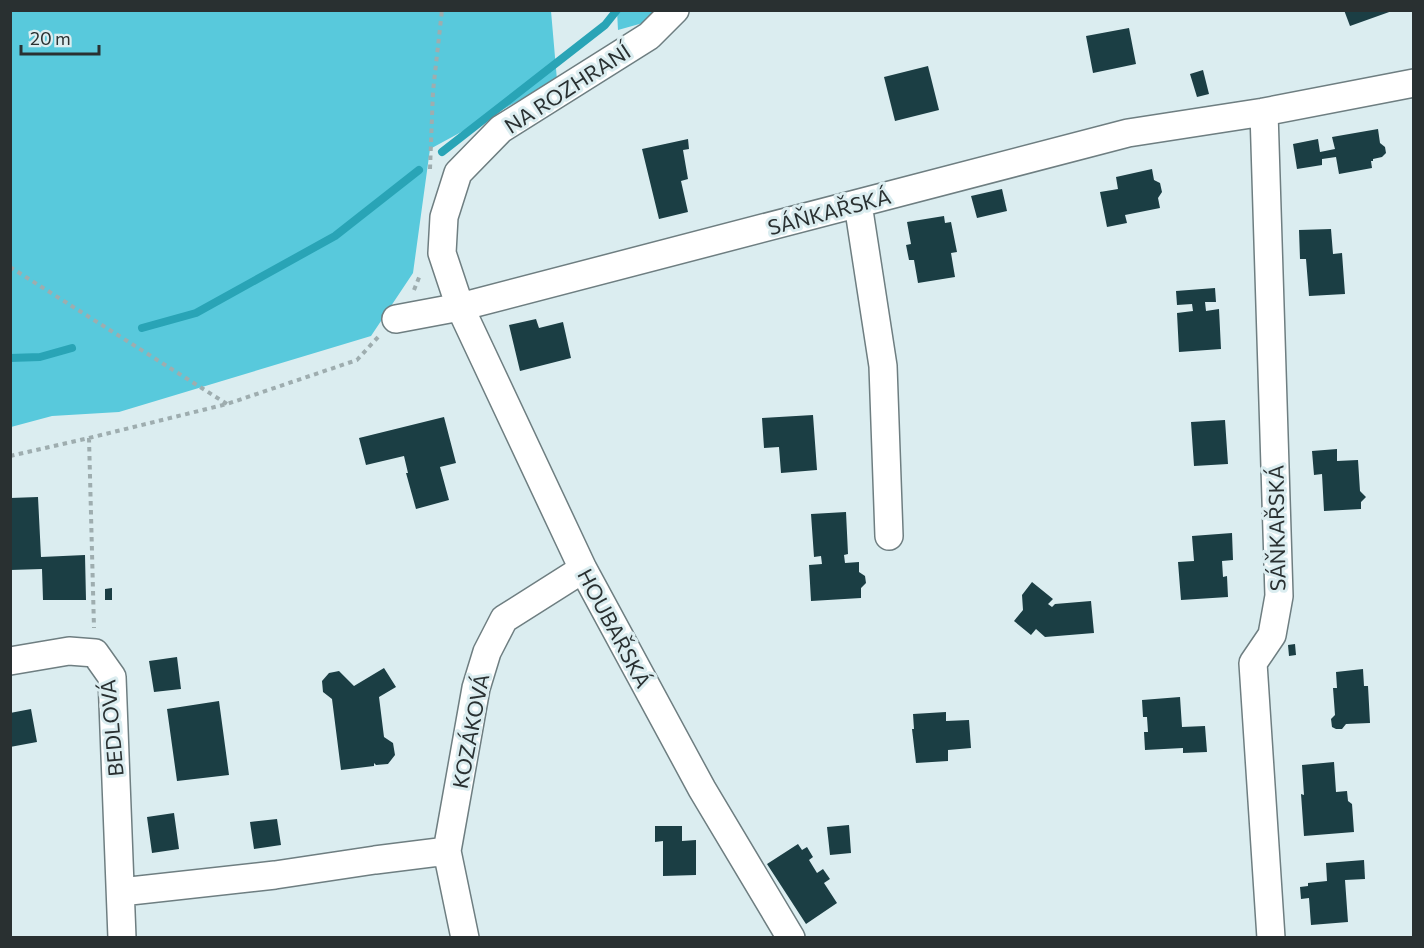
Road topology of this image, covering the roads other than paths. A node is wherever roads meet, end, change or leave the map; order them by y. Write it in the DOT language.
graph roads {
  1 [pos="675,10"];
  2 [pos="1413,83"];
  3 [pos="1264,112"];
  4 [pos="858,204"];
  5 [pos="460,307"];
  6 [pos="396,319"];
  7 [pos="889,536"];
  8 [pos="583,569"];
  9 [pos="10,661"];
  10 [pos="447,851"];
  11 [pos="121,892"];
  12 [pos="122,938"];
  13 [pos="465,938"];
  14 [pos="791,938"];
  15 [pos="1271,938"];
  1 -- 5 [label="street, NA ROZHRANÍ"];
  2 -- 3 [label="street, SÁŇKAŘSKÁ"];
  3 -- 4 [label="street, SÁŇKAŘSKÁ"];
  3 -- 15 [label="street, SÁŇKAŘSKÁ"];
  4 -- 5 [label="street, SÁŇKAŘSKÁ"];
  4 -- 7 [label="street"];
  5 -- 6 [label="street, SÁŇKAŘSKÁ"];
  5 -- 8 [label="street, HOUBAŘSKÁ"];
  8 -- 10 [label="street, KOZÁKOVÁ"];
  8 -- 14 [label="street, HOUBAŘSKÁ"];
  9 -- 11 [label="street, BEDLOVÁ"];
  10 -- 11 [label="street"];
  10 -- 13 [label="street, KOZÁKOVÁ"];
  11 -- 12 [label="street, BEDLOVÁ"];
}
